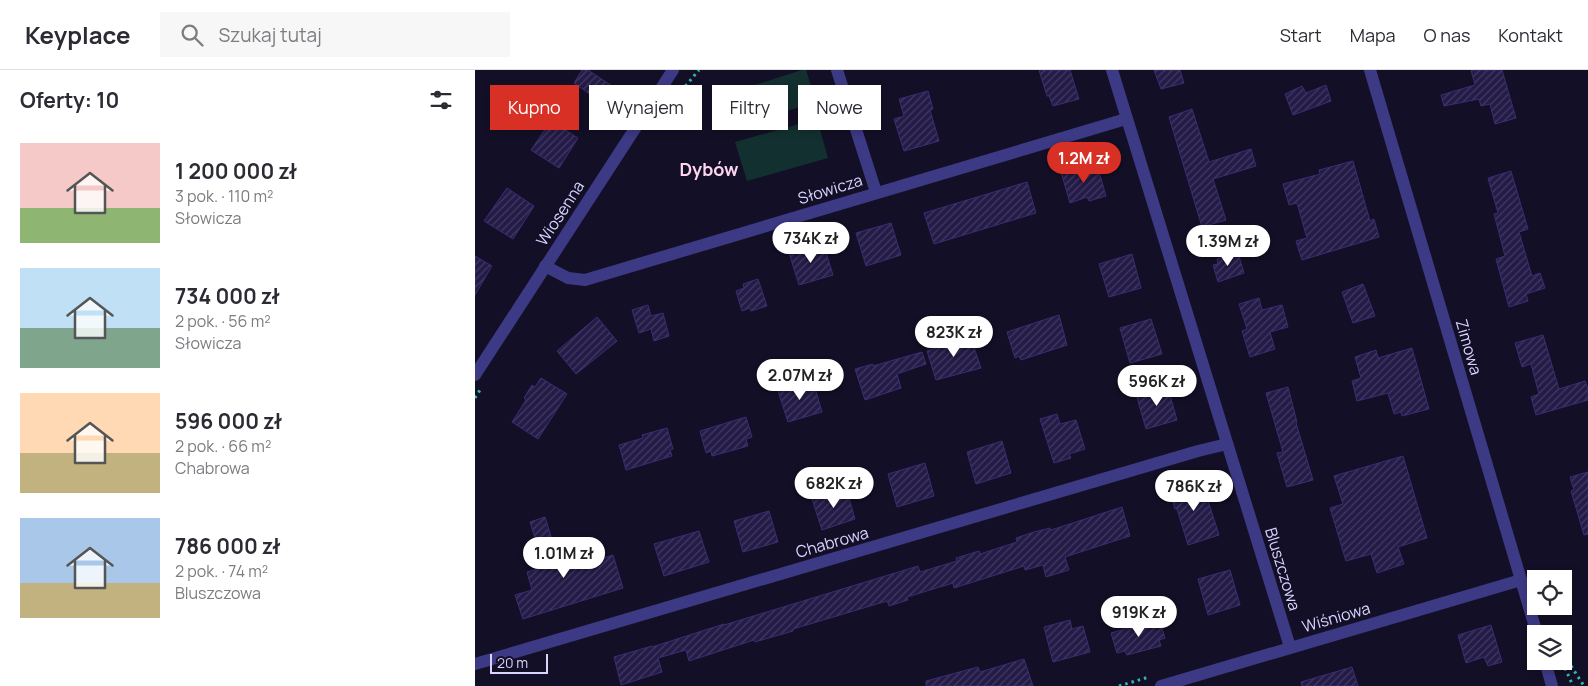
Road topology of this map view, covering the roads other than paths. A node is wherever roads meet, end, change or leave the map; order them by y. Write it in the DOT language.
graph roads {
  1 [pos="673,70"];
  2 [pos="837,70"];
  3 [pos="1112,70"];
  4 [pos="1370,70"];
  5 [pos="1127,118"];
  6 [pos="876,192"];
  7 [pos="545,266"];
  8 [pos="475,375"];
  9 [pos="1227,444"];
  10 [pos="1521,580"];
  11 [pos="1534,625"];
  12 [pos="1290,647"];
  13 [pos="475,664"];
  14 [pos="1548,670"];
  15 [pos="1161,686"];
  16 [pos="1552,686"];
  1 -- 7 [label="street, Wiosenna"];
  2 -- 6 [label="street"];
  3 -- 5 [label="street, Bluszczowa"];
  4 -- 10 [label="street, Zimowa"];
  5 -- 6 [label="street, Słowicza"];
  5 -- 9 [label="street, Bluszczowa"];
  6 -- 7 [label="street, Słowicza"];
  7 -- 8 [label="street, Wiosenna"];
  9 -- 12 [label="street, Bluszczowa"];
  9 -- 13 [label="street, Chabrowa"];
  10 -- 11 [label="street, Zimowa"];
  10 -- 12 [label="street, Wiśniowa"];
  12 -- 15 [label="street, Wiśniowa"];
  14 -- 16 [label="street"];
}
